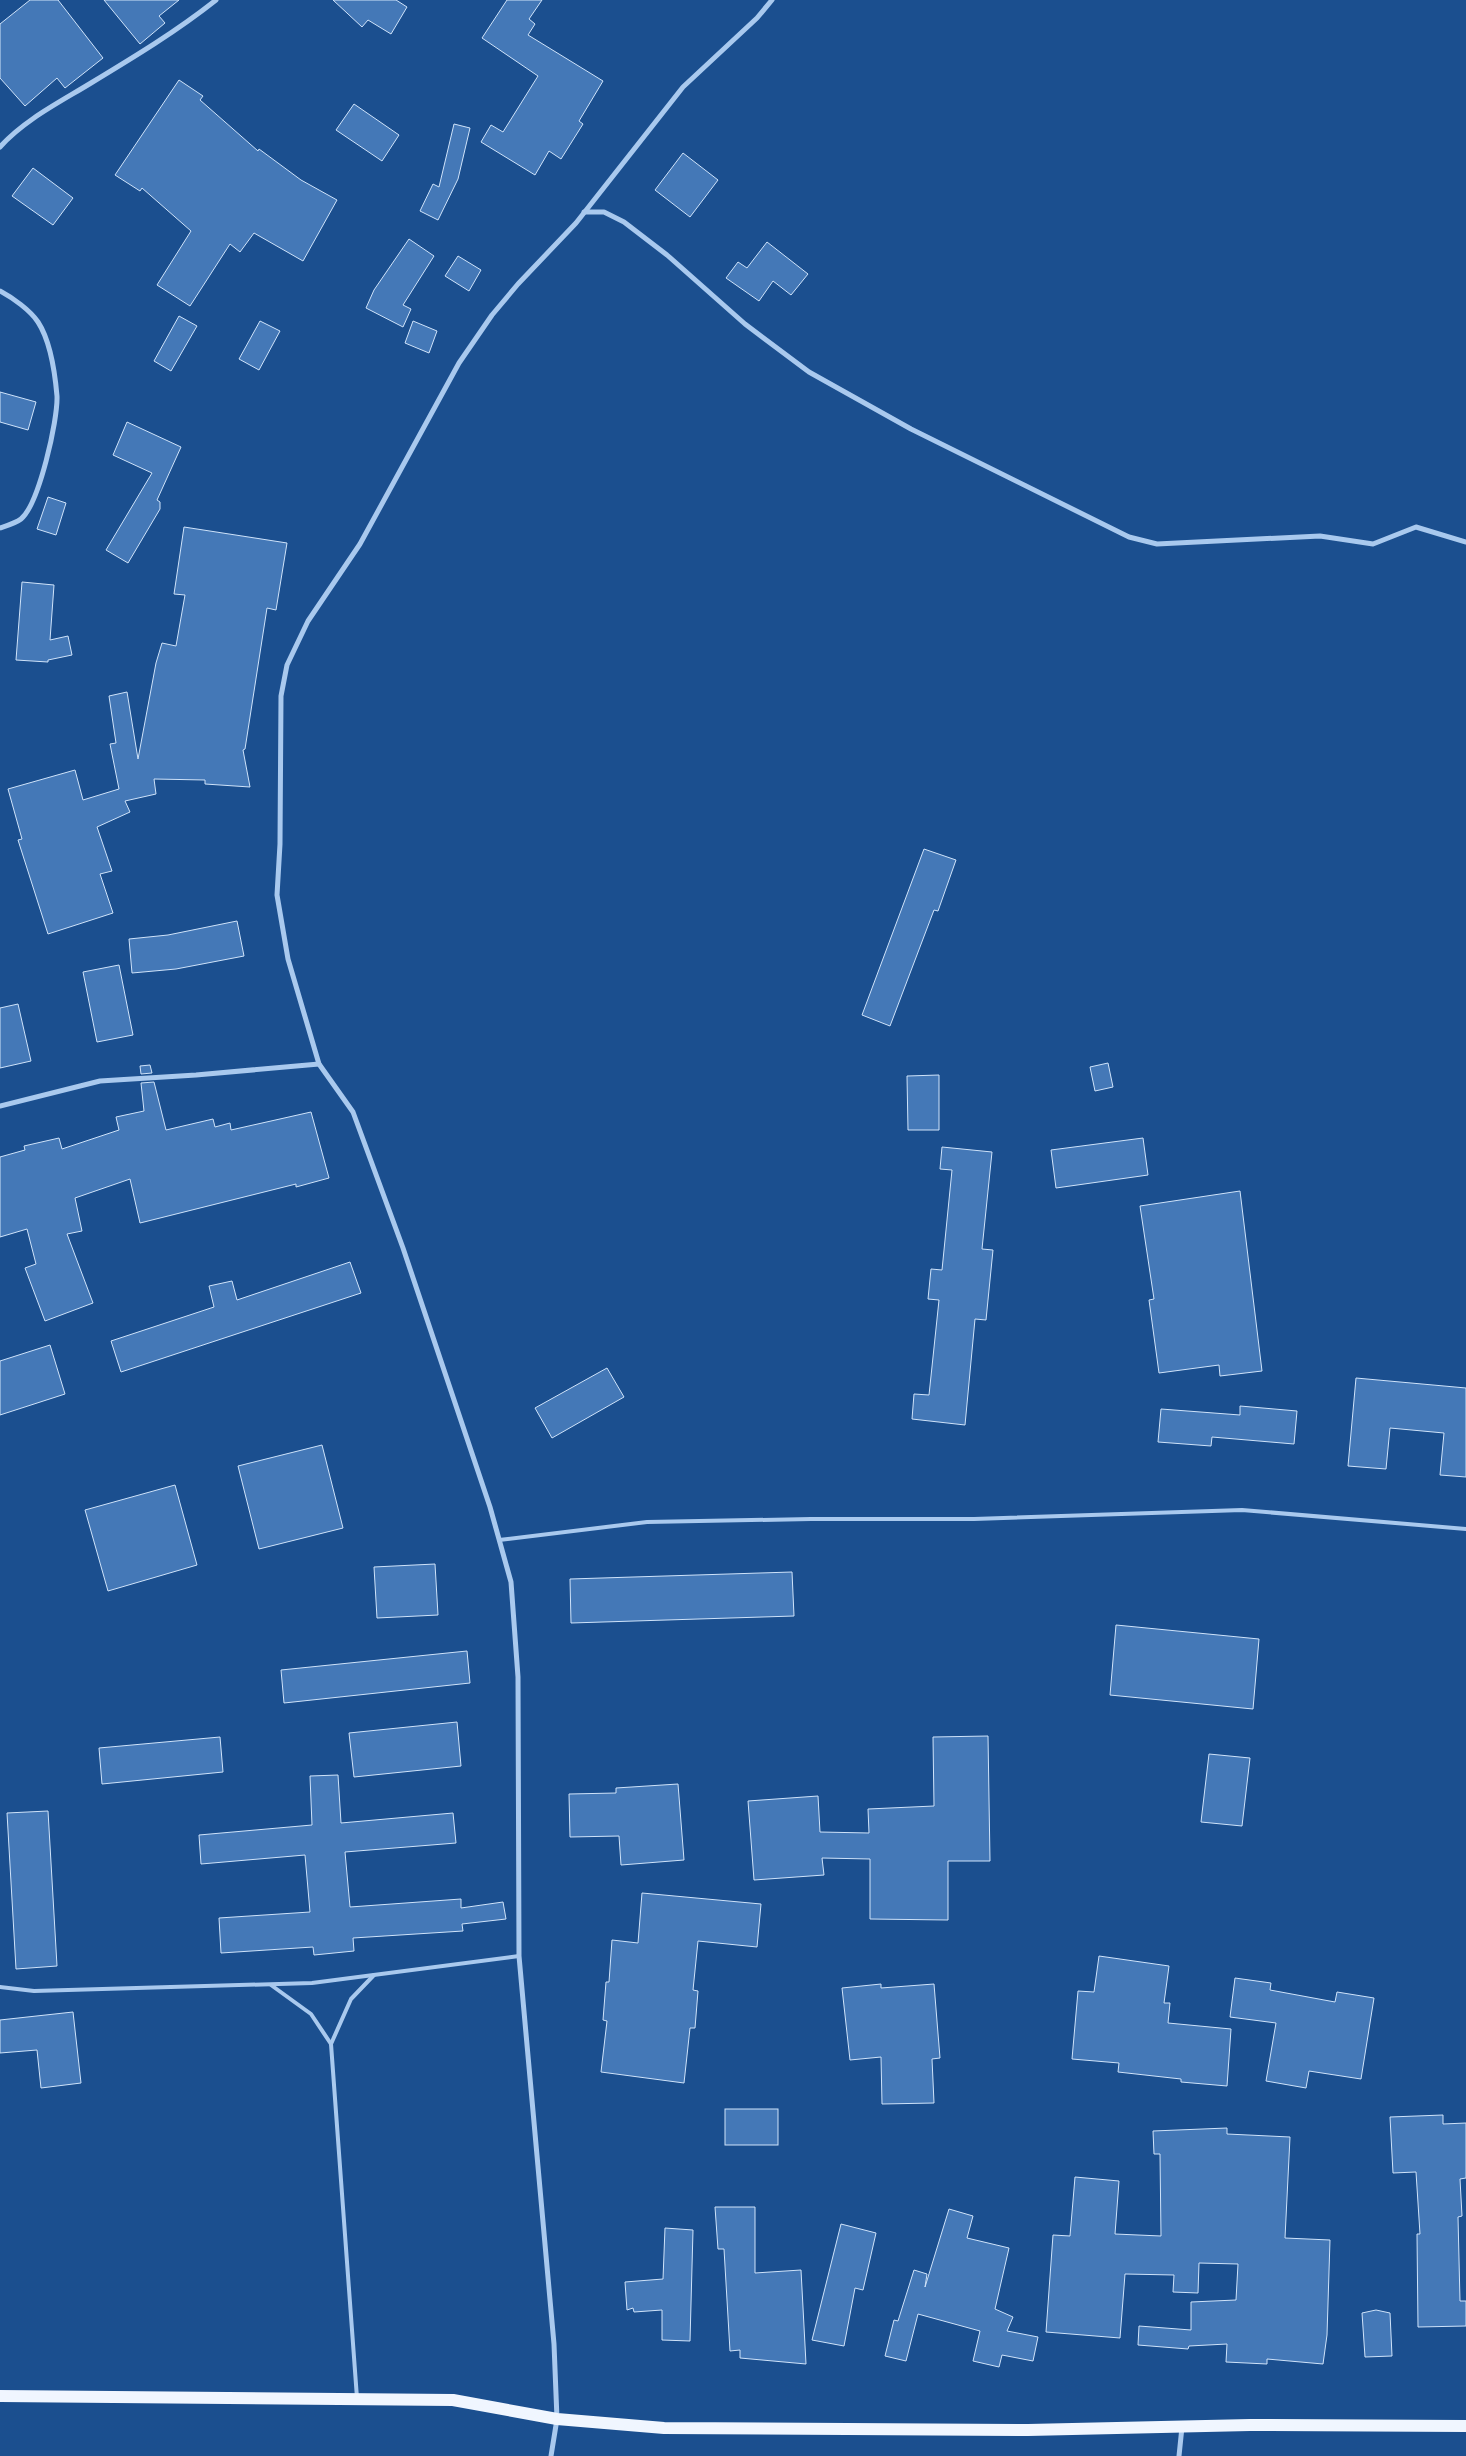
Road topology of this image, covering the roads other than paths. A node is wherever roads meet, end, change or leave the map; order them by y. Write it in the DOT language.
graph roads {
  1 [pos="216,0"];
  2 [pos="772,0"];
  3 [pos="0,147"];
  4 [pos="584,212"];
  5 [pos="0,291"];
  6 [pos="0,528"];
  7 [pos="1466,542"];
  8 [pos="319,1064"];
  9 [pos="0,1106"];
  10 [pos="1466,1529"];
  11 [pos="500,1540"];
  12 [pos="519,1956"];
  13 [pos="375,1975"];
  14 [pos="270,1984"];
  15 [pos="0,1987"];
  16 [pos="331,2044"];
  17 [pos="0,2396"];
  18 [pos="357,2400"];
  19 [pos="556,2419"];
  20 [pos="1182,2425"];
  21 [pos="1466,2426"];
  22 [pos="551,2456"];
  23 [pos="1179,2456"];
  1 -- 3 [label="street"];
  2 -- 4 [label="street"];
  4 -- 7 [label="street"];
  4 -- 8 [label="street"];
  5 -- 6 [label="street"];
  8 -- 9 [label="street"];
  8 -- 11 [label="street"];
  10 -- 11 [label="lane"];
  11 -- 12 [label="street"];
  12 -- 13 [label="lane"];
  12 -- 19 [label="street"];
  13 -- 14 [label="lane"];
  13 -- 16 [label="lane"];
  14 -- 15 [label="lane"];
  14 -- 16 [label="lane"];
  16 -- 18 [label="lane"];
  17 -- 18 [label="main road"];
  18 -- 19 [label="main road"];
  19 -- 20 [label="main road"];
  19 -- 22 [label="street"];
  20 -- 21 [label="main road"];
  20 -- 23 [label="street"];
}
